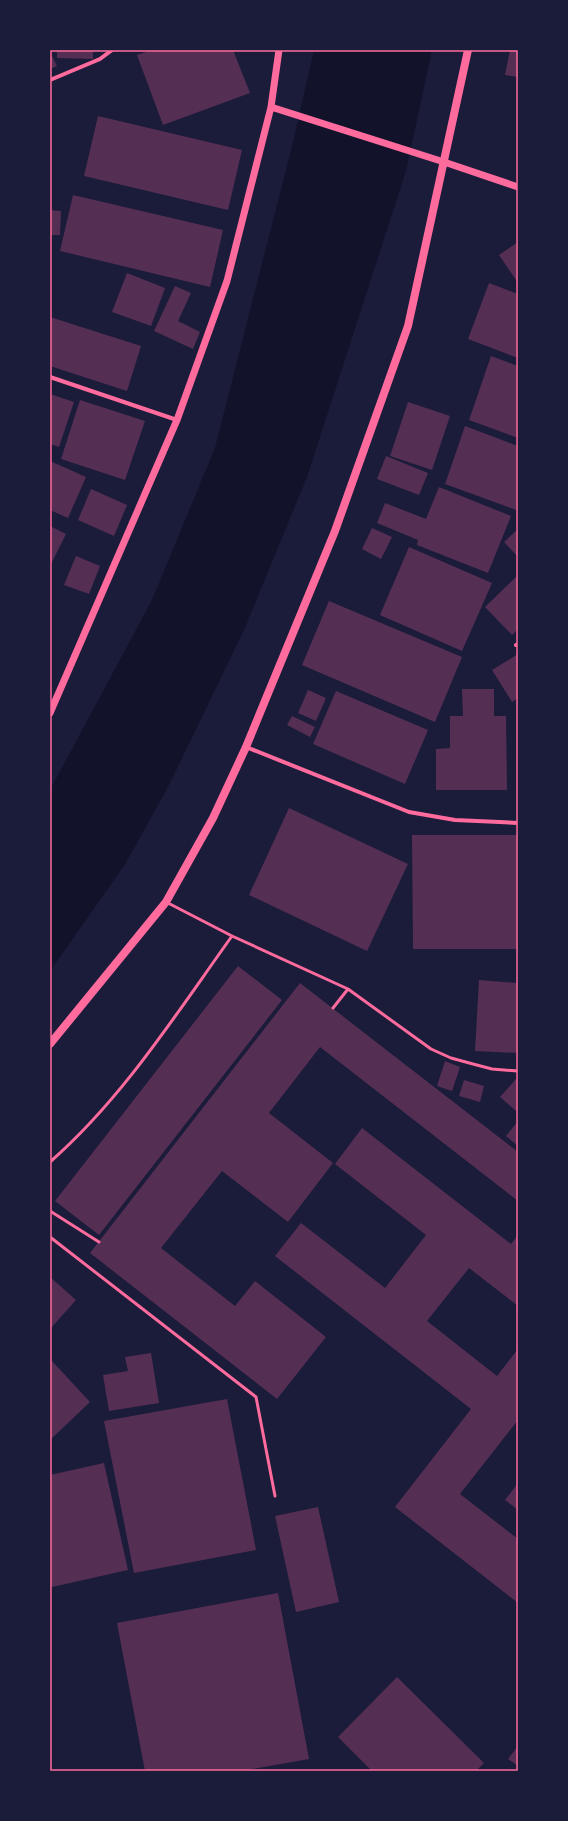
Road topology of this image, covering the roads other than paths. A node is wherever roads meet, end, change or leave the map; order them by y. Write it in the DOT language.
graph roads {
  1 [pos="112,50"];
  2 [pos="279,50"];
  3 [pos="468,50"];
  4 [pos="50,80"];
  5 [pos="271,107"];
  6 [pos="444,162"];
  7 [pos="518,187"];
  8 [pos="50,377"];
  9 [pos="177,420"];
  10 [pos="50,713"];
  11 [pos="246,747"];
  12 [pos="518,823"];
  13 [pos="166,902"];
  14 [pos="232,936"];
  15 [pos="348,989"];
  16 [pos="333,1008"];
  17 [pos="50,1044"];
  18 [pos="518,1071"];
  19 [pos="50,1162"];
  20 [pos="50,1211"];
  21 [pos="50,1237"];
  22 [pos="99,1242"];
  23 [pos="275,1496"];
  1 -- 4 [label="street"];
  2 -- 5 [label="street"];
  3 -- 6 [label="main road"];
  5 -- 6 [label="street"];
  5 -- 9 [label="street"];
  6 -- 7 [label="street"];
  6 -- 11 [label="main road"];
  8 -- 9 [label="street"];
  9 -- 10 [label="street"];
  11 -- 12 [label="street"];
  11 -- 13 [label="main road"];
  13 -- 14 [label="lane"];
  13 -- 17 [label="main road"];
  14 -- 15 [label="lane"];
  14 -- 19 [label="lane"];
  15 -- 16 [label="lane"];
  15 -- 18 [label="lane"];
  20 -- 22 [label="lane"];
  21 -- 23 [label="lane"];
}
